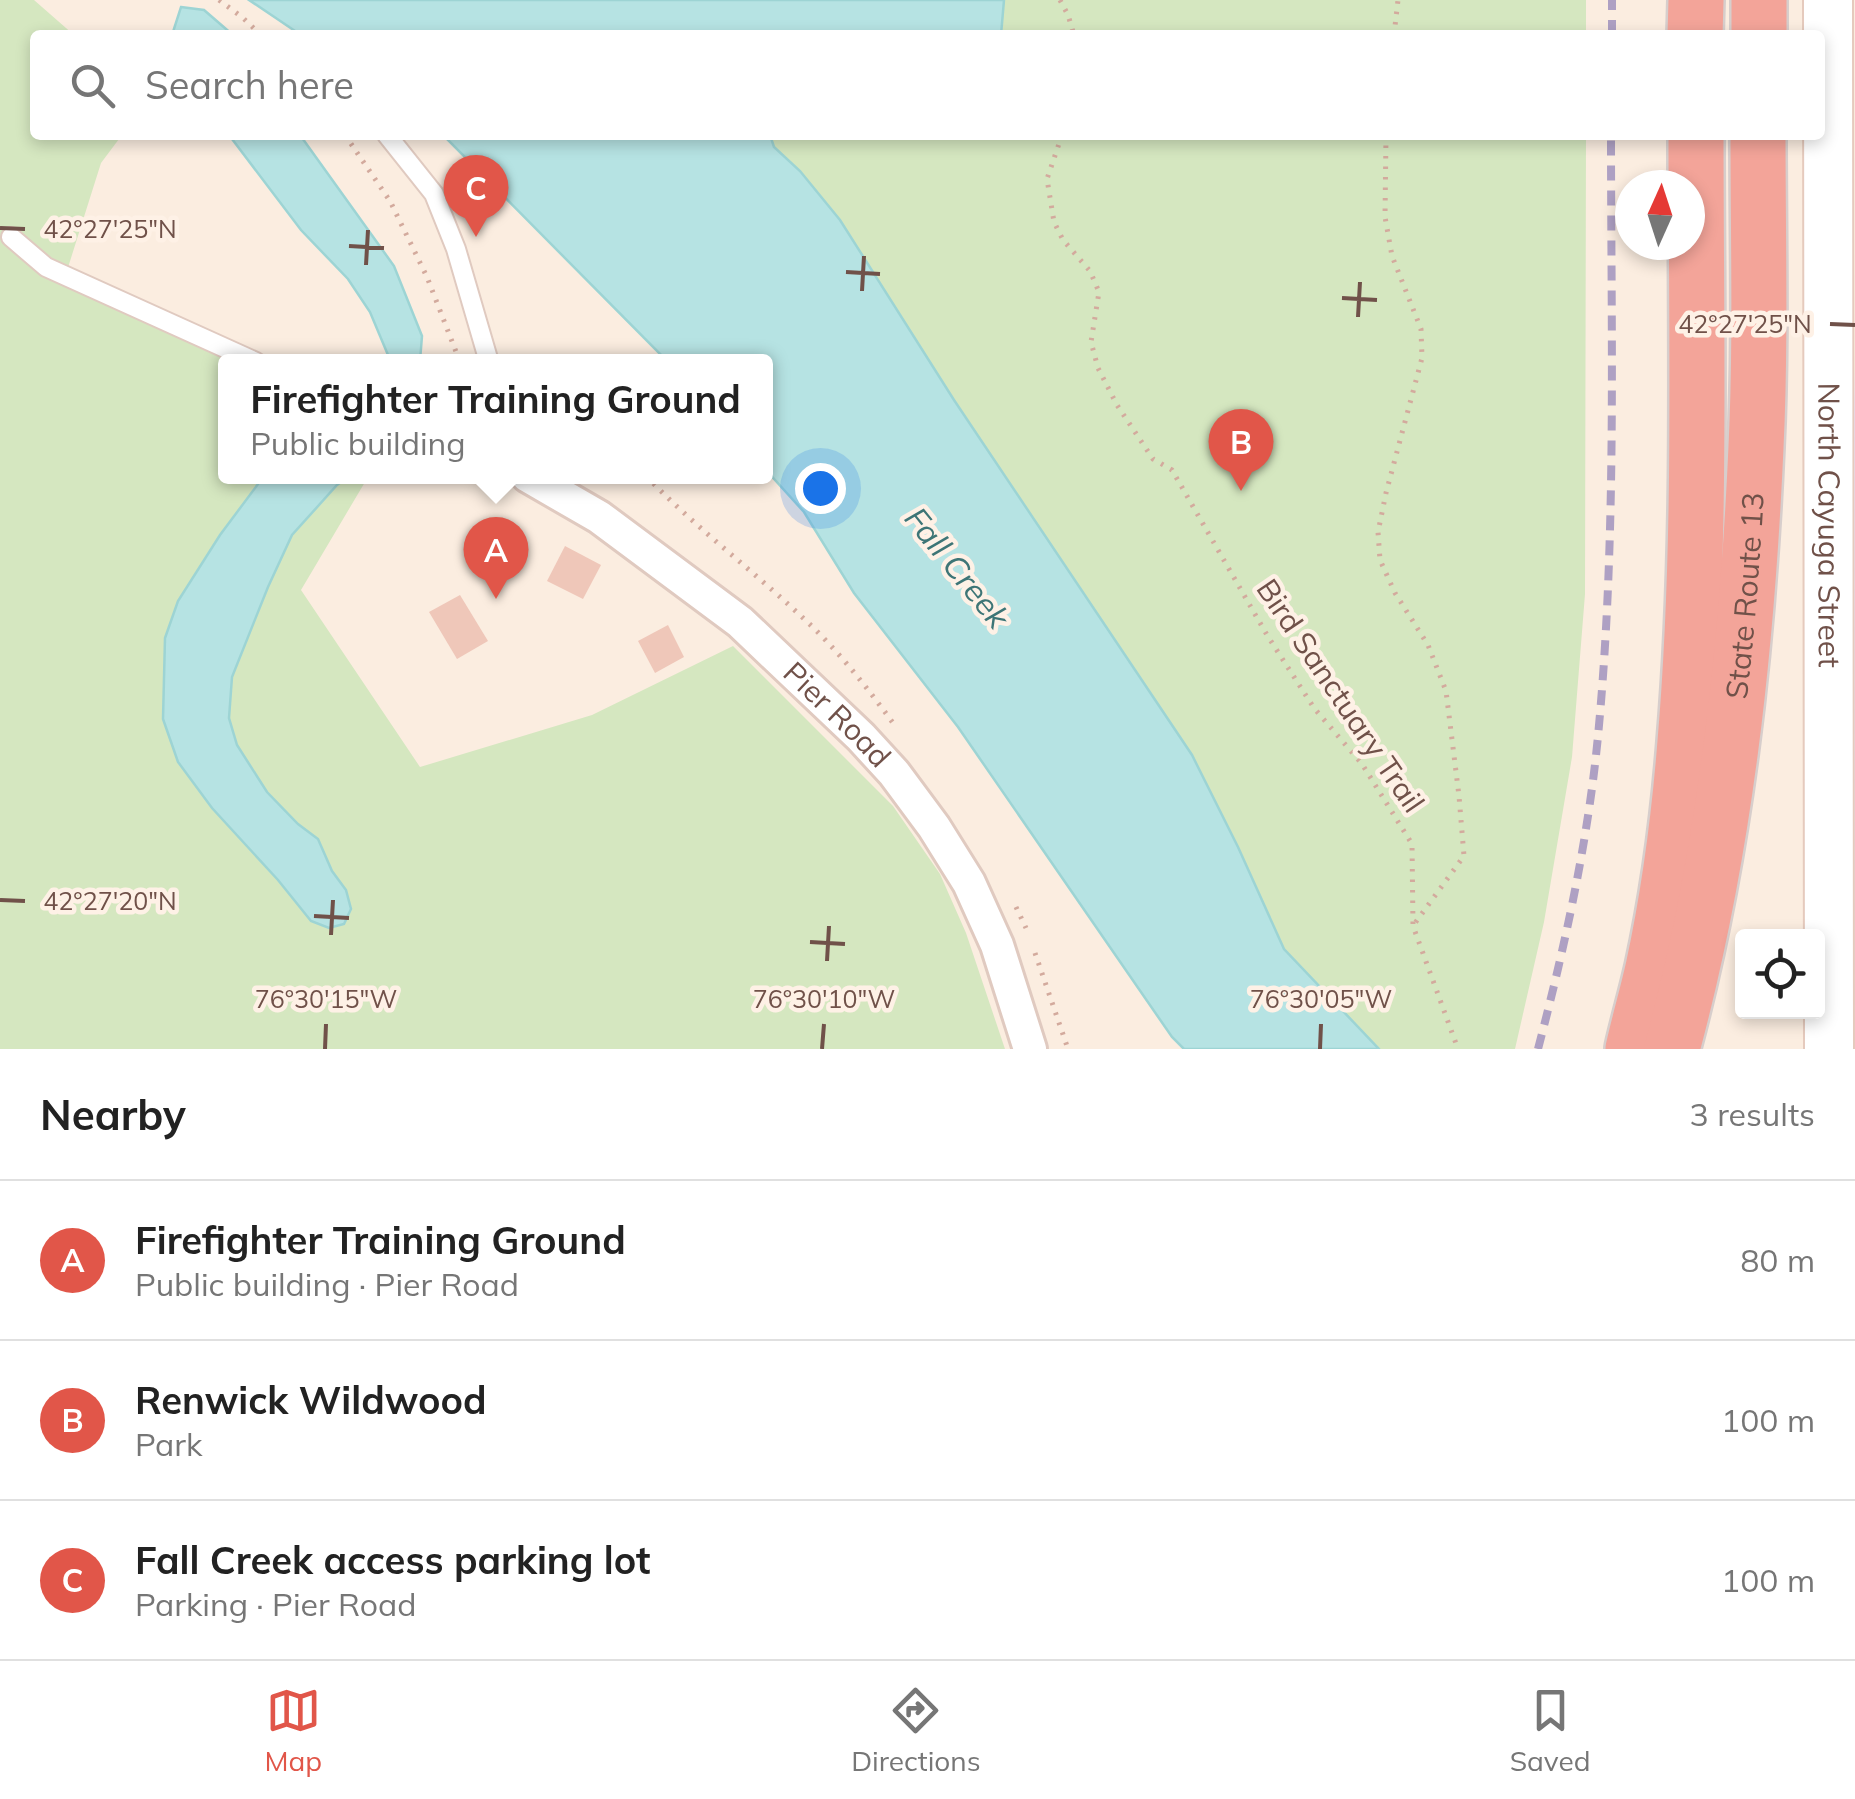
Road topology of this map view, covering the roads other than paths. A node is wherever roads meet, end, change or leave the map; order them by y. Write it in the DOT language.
graph roads {
  1 [pos="1696,0"];
  2 [pos="1759,0"];
  3 [pos="1828,0"];
  4 [pos="1695,30"];
  5 [pos="1758,30"];
  6 [pos="391,140"];
  7 [pos="1696,140"];
  8 [pos="1758,140"];
  9 [pos="11,238"];
  10 [pos="238,354"];
  11 [pos="487,354"];
  12 [pos="1841,452"];
  13 [pos="542,484"];
  14 [pos="1842,903"];
  15 [pos="1030,1049"];
  16 [pos="1633,1049"];
  17 [pos="1672,1049"];
  18 [pos="1829,1049"];
  1 -- 4 [label="highway"];
  2 -- 5 [label="highway"];
  3 -- 12 [label="street, North Cayuga Street"];
  6 -- 11 [label="lane"];
  7 -- 16 [label="highway, State Route 13"];
  8 -- 17 [label="highway, State Route 13"];
  9 -- 10 [label="lane"];
  12 -- 14 [label="street, North Cayuga Street"];
  13 -- 15 [label="street, Pier Road"];
  14 -- 18 [label="street, North Cayuga Street"];
}
